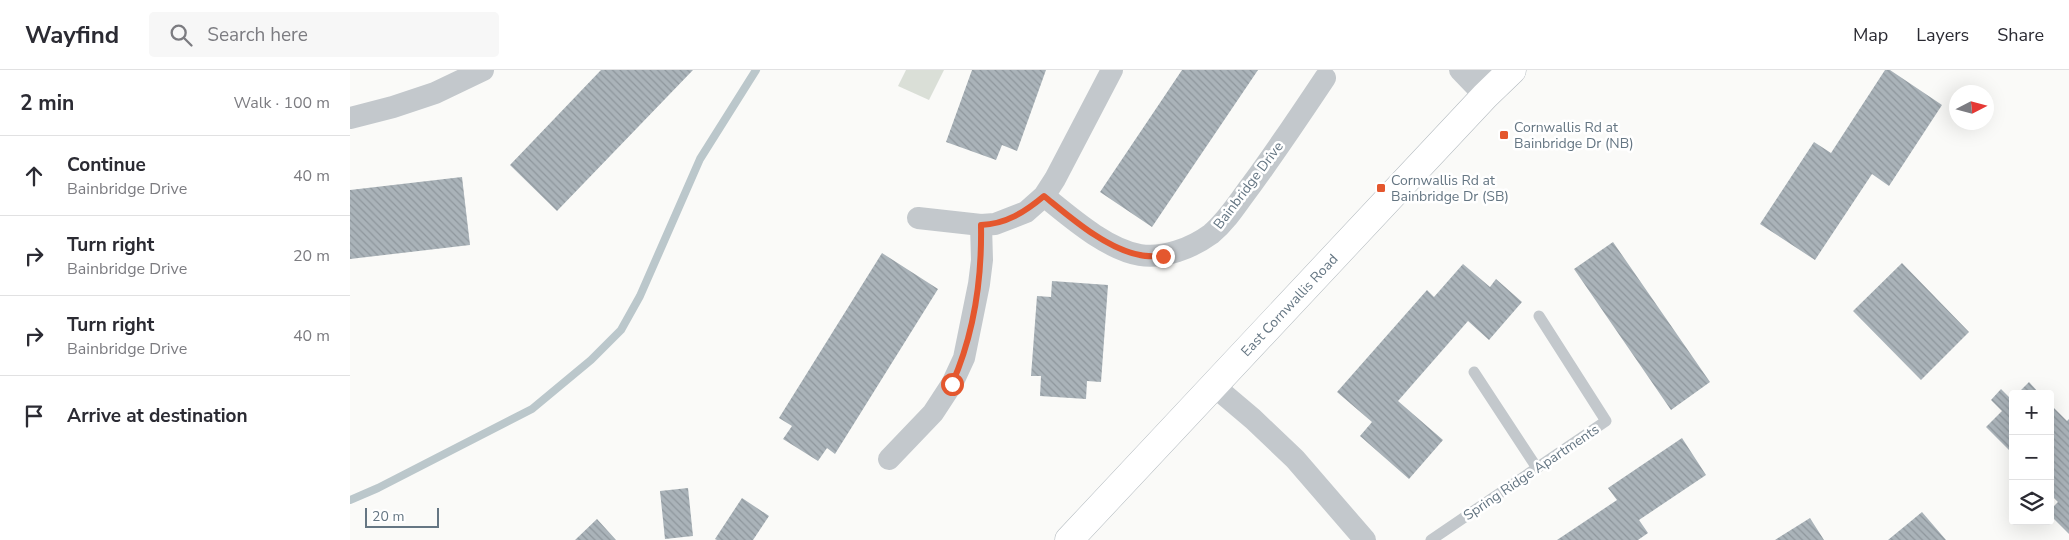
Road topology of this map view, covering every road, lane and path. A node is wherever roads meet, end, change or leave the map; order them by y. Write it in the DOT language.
graph roads {
  1 [pos="483,70"];
  2 [pos="1112,70"];
  3 [pos="1460,70"];
  4 [pos="1325,78"];
  5 [pos="1495,80"];
  6 [pos="350,118"];
  7 [pos="1044,196"];
  8 [pos="918,218"];
  9 [pos="981,225"];
  10 [pos="1539,316"];
  11 [pos="1474,372"];
  12 [pos="1214,386"];
  13 [pos="889,459"];
  14 [pos="1537,468"];
  15 [pos="1068,540"];
  16 [pos="1365,540"];
  17 [pos="1431,540"];
  1 -- 6 [label="street"];
  2 -- 7 [label="street"];
  3 -- 5 [label="street"];
  4 -- 7 [label="street, Bainbridge Drive"];
  5 -- 12 [label="street, East Cornwallis Road"];
  7 -- 9 [label="street"];
  8 -- 9 [label="street"];
  9 -- 13 [label="street"];
  10 -- 14 [label="lane, Spring Ridge Apartments"];
  11 -- 14 [label="lane"];
  12 -- 15 [label="street, East Cornwallis Road"];
  12 -- 16 [label="street"];
  14 -- 17 [label="lane, Spring Ridge Apartments"];
}
